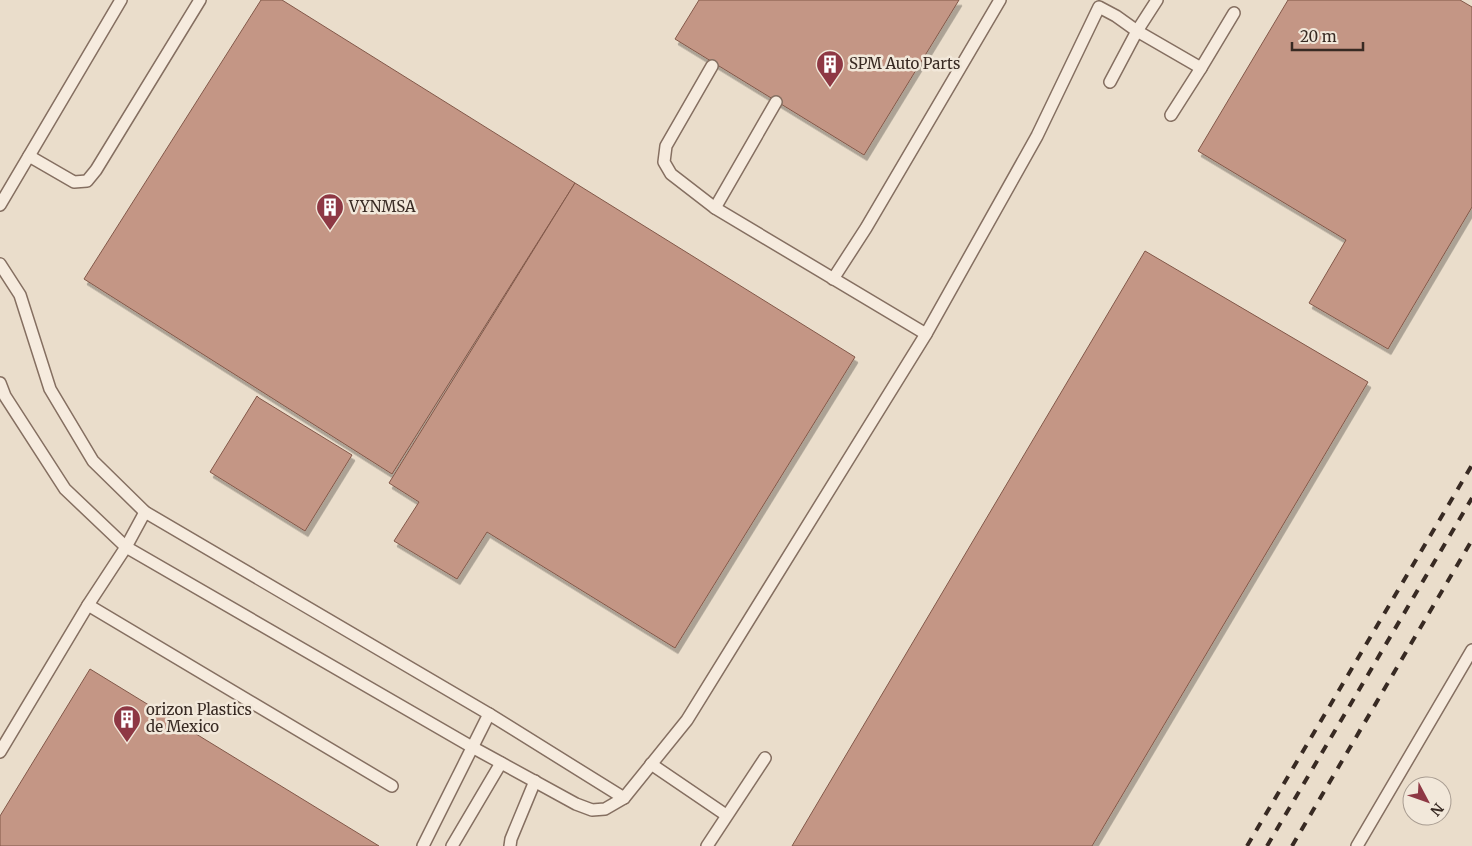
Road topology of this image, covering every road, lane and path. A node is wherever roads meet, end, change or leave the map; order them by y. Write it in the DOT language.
graph roads {
  1 [pos="121,0"];
  2 [pos="200,0"];
  3 [pos="1000,0"];
  4 [pos="1157,0"];
  5 [pos="1101,3"];
  6 [pos="1234,13"];
  7 [pos="1137,31"];
  8 [pos="712,66"];
  9 [pos="1202,68"];
  10 [pos="1110,82"];
  11 [pos="776,102"];
  12 [pos="1171,115"];
  13 [pos="29,156"];
  14 [pos="0,205"];
  15 [pos="715,208"];
  16 [pos="0,264"];
  17 [pos="833,279"];
  18 [pos="926,334"];
  19 [pos="0,383"];
  20 [pos="145,512"];
  21 [pos="126,547"];
  22 [pos="88,605"];
  23 [pos="1472,650"];
  24 [pos="489,714"];
  25 [pos="472,747"];
  26 [pos="0,752"];
  27 [pos="765,758"];
  28 [pos="502,763"];
  29 [pos="651,764"];
  30 [pos="535,781"];
  31 [pos="392,786"];
  32 [pos="624,798"];
  33 [pos="726,815"];
  34 [pos="423,846"];
  35 [pos="452,846"];
  36 [pos="510,846"];
  37 [pos="707,846"];
  38 [pos="1357,846"];
  1 -- 13 [label="lane"];
  2 -- 13 [label="lane"];
  3 -- 17 [label="lane"];
  4 -- 7 [label="lane"];
  5 -- 7 [label="lane"];
  5 -- 18 [label="lane"];
  6 -- 9 [label="lane"];
  7 -- 9 [label="lane"];
  7 -- 10 [label="lane"];
  8 -- 15 [label="lane"];
  9 -- 12 [label="lane"];
  11 -- 15 [label="lane"];
  13 -- 14 [label="lane"];
  15 -- 17 [label="lane"];
  16 -- 20 [label="lane"];
  17 -- 18 [label="lane"];
  18 -- 29 [label="lane"];
  19 -- 21 [label="lane"];
  20 -- 21 [label="lane"];
  20 -- 24 [label="lane"];
  21 -- 22 [label="lane"];
  21 -- 25 [label="lane"];
  22 -- 26 [label="lane"];
  22 -- 31 [label="lane"];
  23 -- 38 [label="lane"];
  24 -- 25 [label="lane"];
  24 -- 32 [label="lane"];
  25 -- 28 [label="lane"];
  25 -- 34 [label="lane"];
  27 -- 33 [label="lane"];
  28 -- 30 [label="lane"];
  28 -- 35 [label="lane"];
  29 -- 32 [label="lane"];
  29 -- 33 [label="lane"];
  30 -- 32 [label="lane"];
  30 -- 36 [label="lane"];
  33 -- 37 [label="lane"];
}
